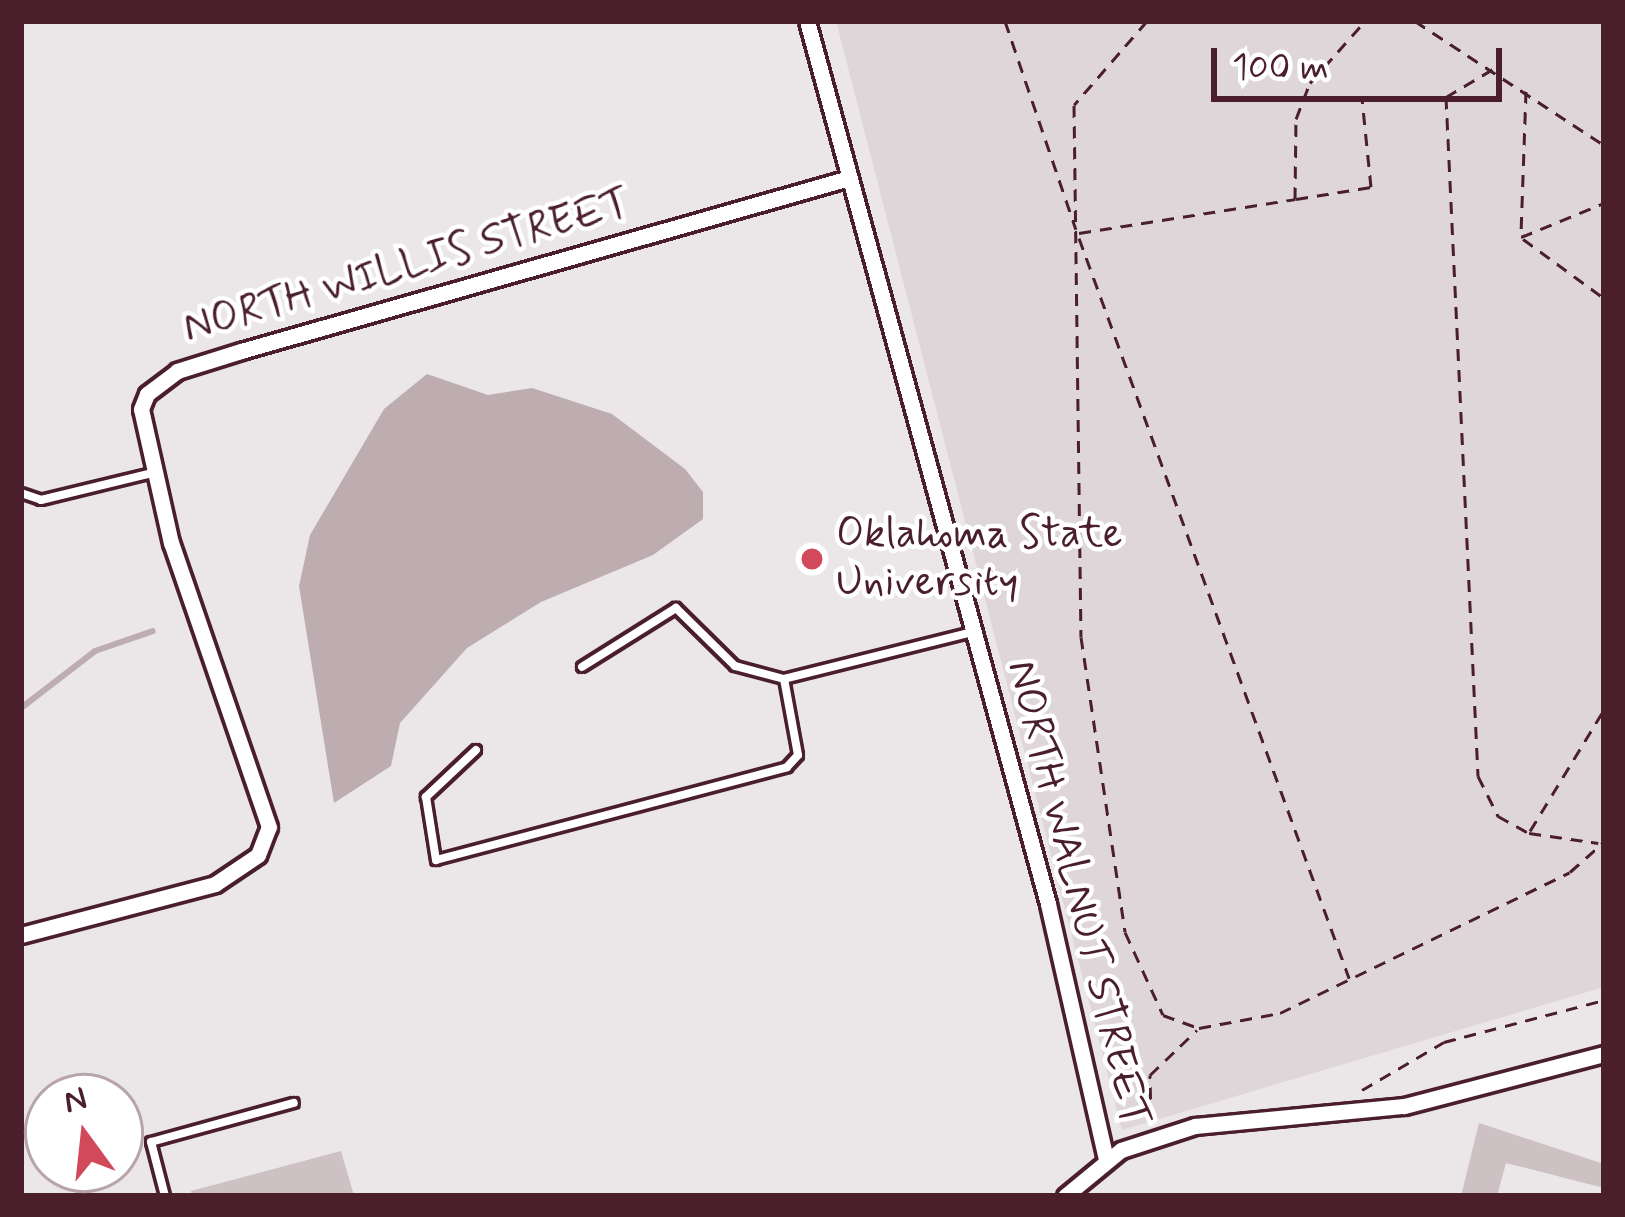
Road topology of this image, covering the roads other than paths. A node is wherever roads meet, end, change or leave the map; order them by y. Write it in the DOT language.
graph roads {
  1 [pos="807,21"];
  2 [pos="849,178"];
  3 [pos="153,472"];
  4 [pos="21,493"];
  5 [pos="975,631"];
  6 [pos="582,668"];
  7 [pos="784,679"];
  8 [pos="476,750"];
  9 [pos="21,934"];
  10 [pos="1604,1054"];
  11 [pos="294,1103"];
  12 [pos="1106,1160"];
  13 [pos="165,1196"];
  14 [pos="1064,1196"];
  1 -- 2 [label="street, NORTH WALNUT STREET"];
  2 -- 3 [label="street, NORTH WILLIS STREET"];
  2 -- 5 [label="street, NORTH WALNUT STREET"];
  3 -- 4 [label="lane"];
  3 -- 9 [label="street, NORTH WILLIS STREET"];
  5 -- 7 [label="lane"];
  5 -- 12 [label="street, NORTH WALNUT STREET"];
  6 -- 7 [label="lane"];
  7 -- 8 [label="lane"];
  10 -- 12 [label="street"];
  11 -- 13 [label="lane"];
  12 -- 14 [label="street"];
}
